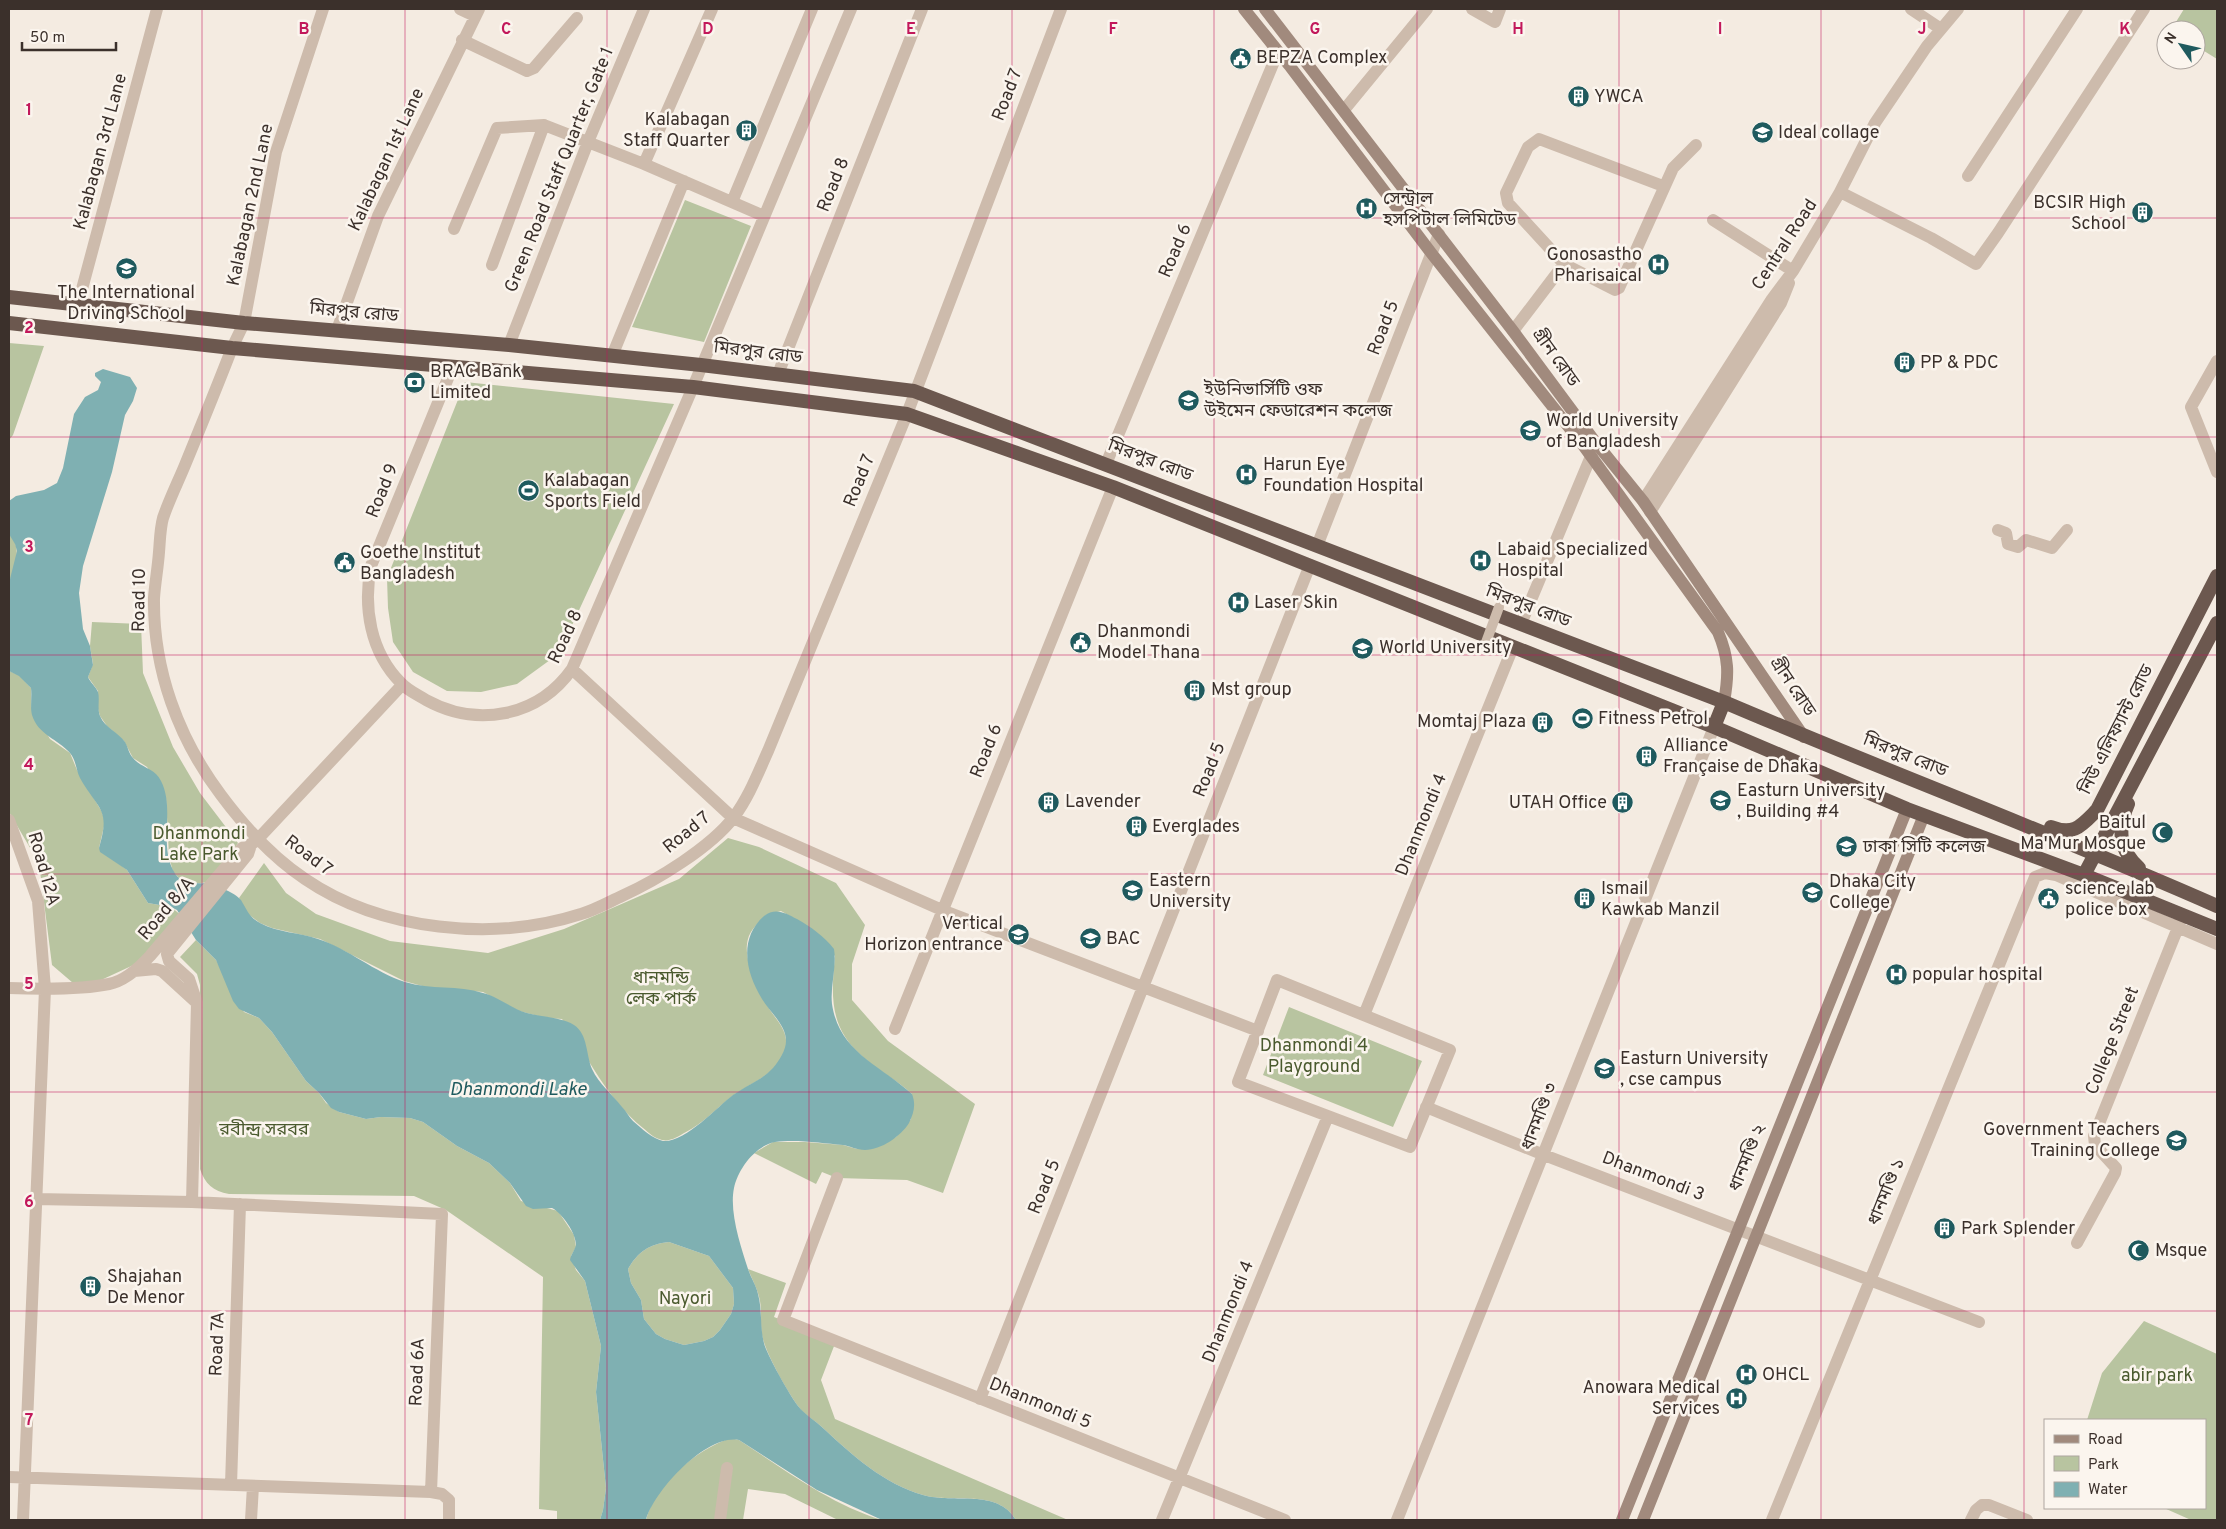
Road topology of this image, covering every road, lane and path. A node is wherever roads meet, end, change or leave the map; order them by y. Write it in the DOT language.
graph roads {
  1 [pos="157,9"];
  2 [pos="322,9"];
  3 [pos="460,9"];
  4 [pos="644,9"];
  5 [pos="712,9"];
  6 [pos="812,9"];
  7 [pos="851,9"];
  8 [pos="922,9"];
  9 [pos="1061,9"];
  10 [pos="1244,9"];
  11 [pos="1266,9"];
  12 [pos="1427,9"];
  13 [pos="1472,9"];
  14 [pos="1500,9"];
  15 [pos="1910,9"];
  16 [pos="1958,9"];
  17 [pos="2076,9"];
  18 [pos="2144,9"];
  19 [pos="477,13"];
  20 [pos="576,18"];
  21 [pos="1942,29"];
  22 [pos="462,40"];
  23 [pos="1278,52"];
  24 [pos="1344,110"];
  25 [pos="544,125"];
  26 [pos="588,142"];
  27 [pos="1696,145"];
  28 [pos="644,164"];
  29 [pos="1968,176"];
  30 [pos="684,181"];
  31 [pos="1663,186"];
  32 [pos="1840,192"];
  33 [pos="732,202"];
  34 [pos="764,216"];
  35 [pos="1713,220"];
  36 [pos="454,229"];
  37 [pos="1439,234"];
  38 [pos="1432,254"];
  39 [pos="1564,264"];
  40 [pos="492,265"];
  41 [pos="1793,271"];
  42 [pos="9,297"];
  43 [pos="78,304"];
  44 [pos="244,323"];
  45 [pos="9,324"];
  46 [pos="337,330"];
  47 [pos="1513,331"];
  48 [pos="509,345"];
  49 [pos="232,348"];
  50 [pos="612,356"];
  51 [pos="701,365"];
  52 [pos="453,366"];
  53 [pos="2215,368"];
  54 [pos="778,374"];
  55 [pos="693,387"];
  56 [pos="914,391"];
  57 [pos="907,414"];
  58 [pos="1596,443"];
  59 [pos="1591,456"];
  60 [pos="1106,464"];
  61 [pos="2217,472"];
  62 [pos="1113,486"];
  63 [pos="1646,507"];
  64 [pos="1998,530"];
  65 [pos="2067,530"];
  66 [pos="1317,546"];
  67 [pos="1310,565"];
  68 [pos="2217,576"];
  69 [pos="1498,611"];
  70 [pos="2217,623"];
  71 [pos="1521,624"];
  72 [pos="1486,641"];
  73 [pos="1513,647"];
  74 [pos="572,669"];
  75 [pos="402,685"];
  76 [pos="1724,702"];
  77 [pos="1714,727"];
  78 [pos="1804,737"];
  79 [pos="2142,764"];
  80 [pos="1920,783"];
  81 [pos="1907,809"];
  82 [pos="1924,816"];
  83 [pos="733,818"];
  84 [pos="9,820"];
  85 [pos="250,846"];
  86 [pos="2095,852"];
  87 [pos="2147,874"];
  88 [pos="2084,875"];
  89 [pos="2217,906"];
  90 [pos="942,910"];
  91 [pos="2181,921"];
  92 [pos="2217,929"];
  93 [pos="2217,944"];
  94 [pos="162,951"];
  95 [pos="134,971"];
  96 [pos="9,988"];
  97 [pos="45,989"];
  98 [pos="1143,989"];
  99 [pos="197,1003"];
  100 [pos="1364,1015"];
  101 [pos="895,1029"];
  102 [pos="1258,1031"];
  103 [pos="1426,1107"];
  104 [pos="1328,1116"];
  105 [pos="1544,1155"];
  106 [pos="838,1178"];
  107 [pos="36,1199"];
  108 [pos="192,1202"];
  109 [pos="240,1204"];
  110 [pos="1739,1228"];
  111 [pos="1757,1235"];
  112 [pos="2077,1243"];
  113 [pos="1870,1279"];
  114 [pos="1979,1322"];
  115 [pos="980,1399"];
  116 [pos="727,1468"];
  117 [pos="9,1477"];
  118 [pos="25,1478"];
  119 [pos="1180,1478"];
  120 [pos="231,1485"];
  121 [pos="253,1486"];
  122 [pos="431,1492"];
  123 [pos="23,1520"];
  124 [pos="251,1520"];
  125 [pos="449,1520"];
  126 [pos="720,1520"];
  127 [pos="1162,1520"];
  128 [pos="1285,1520"];
  129 [pos="1397,1520"];
  130 [pos="1622,1520"];
  131 [pos="1643,1520"];
  132 [pos="1772,1520"];
  133 [pos="1972,1520"];
  134 [pos="2027,1520"];
  1 -- 43 [label="street, Kalabagan 3rd Lane"];
  2 -- 44 [label="street, Kalabagan 2nd Lane"];
  3 -- 19 [label="street"];
  4 -- 26 [label="street, Green Road Staff Quarter, Gate 1"];
  5 -- 28 [label="street"];
  6 -- 33 [label="street"];
  7 -- 34 [label="street, Road 8"];
  8 -- 54 [label="street, Road 8"];
  9 -- 56 [label="street, Road 7"];
  10 -- 23 [label="main road, গ্রীন রোড"];
  11 -- 24 [label="main road, গ্রীন রোড"];
  12 -- 24 [label="street"];
  13 -- 14 [label="street"];
  15 -- 21 [label="street"];
  16 -- 21 [label="street, Central Road"];
  17 -- 29 [label="street"];
  18 -- 32 [label="street"];
  19 -- 22 [label="street, Kalabagan 1st Lane"];
  20 -- 22 [label="street"];
  21 -- 32 [label="street, Central Road"];
  22 -- 46 [label="street, Kalabagan 1st Lane"];
  23 -- 38 [label="main road, গ্রীন রোড"];
  23 -- 60 [label="street, Road 6"];
  24 -- 37 [label="main road, গ্রীন রোড"];
  25 -- 26 [label="street"];
  25 -- 36 [label="street"];
  25 -- 40 [label="street"];
  26 -- 28 [label="street"];
  26 -- 48 [label="street, Green Road Staff Quarter, Gate 1"];
  27 -- 31 [label="street"];
  28 -- 30 [label="street"];
  30 -- 33 [label="street"];
  30 -- 50 [label="street"];
  31 -- 39 [label="street"];
  31 -- 39 [label="street"];
  32 -- 41 [label="street, Central Road"];
  33 -- 34 [label="street"];
  34 -- 51 [label="street, Road 8"];
  35 -- 41 [label="street"];
  37 -- 38 [label="street, Road 5"];
  37 -- 47 [label="main road, গ্রীন রোড"];
  38 -- 59 [label="main road, গ্রীন রোড"];
  38 -- 66 [label="street, Road 5"];
  39 -- 47 [label="street"];
  41 -- 63 [label="street, Central Road"];
  42 -- 43 [label="highway, মিরপুর রোড"];
  43 -- 44 [label="highway, মিরপুর রোড"];
  44 -- 46 [label="highway, মিরপুর রোড"];
  44 -- 49 [label="street, Kalabagan 2nd Lane"];
  45 -- 49 [label="highway"];
  46 -- 48 [label="highway, মিরপুর রোড"];
  47 -- 58 [label="main road, গ্রীন রোড"];
  48 -- 50 [label="highway, মিরপুর রোড"];
  49 -- 52 [label="highway"];
  49 -- 85 [label="street, Road 10"];
  50 -- 51 [label="highway, মিরপুর রোড"];
  51 -- 54 [label="highway, মিরপুর রোড"];
  51 -- 55 [label="street, Road 8"];
  52 -- 55 [label="highway"];
  52 -- 75 [label="street, Road 9"];
  53 -- 61 [label="street"];
  54 -- 56 [label="highway, মিরপুর রোড"];
  55 -- 57 [label="highway"];
  55 -- 74 [label="street, Road 8"];
  56 -- 57 [label="street, Road 7"];
  56 -- 60 [label="highway, মিরপুর রোড"];
  57 -- 62 [label="highway"];
  57 -- 83 [label="street, Road 7"];
  58 -- 59 [label="street"];
  58 -- 63 [label="main road, গ্রীন রোড"];
  59 -- 71 [label="street"];
  59 -- 76 [label="main road, গ্রীন রোড"];
  60 -- 66 [label="highway, মিরপুর রোড"];
  62 -- 67 [label="highway"];
  62 -- 90 [label="street, Road 6"];
  63 -- 78 [label="main road, গ্রীন রোড"];
  64 -- 65 [label="street"];
  66 -- 69 [label="highway, মিরপুর রোড"];
  67 -- 72 [label="highway"];
  67 -- 98 [label="street, Road 5"];
  68 -- 80 [label="highway, নিউ এলিফ্যান্ট রোড"];
  69 -- 71 [label="highway, মিরপুর রোড"];
  69 -- 72 [label="street, bridge"];
  70 -- 79 [label="highway, নিউ এলিফ্যান্ট রোড"];
  71 -- 76 [label="highway, মিরপুর রোড"];
  72 -- 73 [label="highway"];
  73 -- 77 [label="highway"];
  73 -- 100 [label="street, Dhanmondi 4"];
  74 -- 75 [label="street, Road 8"];
  74 -- 83 [label="street"];
  75 -- 85 [label="street"];
  76 -- 77 [label="highway"];
  76 -- 78 [label="highway, মিরপুর রোড"];
  77 -- 81 [label="highway"];
  77 -- 105 [label="street, ধানমণ্ডি ৩"];
  78 -- 80 [label="highway, মিরপুর রোড"];
  79 -- 86 [label="highway, নিউ এলিফ্যান্ট রোড"];
  79 -- 87 [label="highway"];
  80 -- 86 [label="highway, মিরপুর রোড"];
  81 -- 82 [label="highway"];
  81 -- 110 [label="main road, ধানমণ্ডি ২"];
  82 -- 88 [label="highway"];
  82 -- 111 [label="main road, ধানমণ্ডি ২"];
  83 -- 85 [label="street, Road 7"];
  83 -- 90 [label="street"];
  84 -- 97 [label="street, Road 12A"];
  85 -- 94 [label="street, Road 8/A"];
  86 -- 87 [label="highway, মিরপুর রোড"];
  86 -- 88 [label="highway, নিউ এলিফ্যান্ট রোড"];
  87 -- 89 [label="highway, মিরপুর রোড"];
  88 -- 91 [label="highway"];
  90 -- 98 [label="street"];
  90 -- 101 [label="street, Road 6"];
  91 -- 92 [label="highway"];
  91 -- 93 [label="street"];
  91 -- 112 [label="street, College Street"];
  91 -- 113 [label="street, ধানমণ্ডি ১"];
  94 -- 95 [label="street, Road 8/A"];
  94 -- 99 [label="street, Road 8/A"];
  95 -- 97 [label="street, Road 8/A"];
  95 -- 99 [label="street, Road 8/A"];
  96 -- 97 [label="street, Road 8/A"];
  97 -- 107 [label="street, Road 12A"];
  98 -- 102 [label="street"];
  98 -- 115 [label="street, Road 5"];
  99 -- 108 [label="street, Road 8/A"];
  100 -- 102 [label="street"];
  100 -- 103 [label="street"];
  102 -- 104 [label="street"];
  103 -- 104 [label="street"];
  103 -- 105 [label="street, Dhanmondi 3"];
  104 -- 119 [label="street, Dhanmondi 4"];
  105 -- 110 [label="street, Dhanmondi 3"];
  105 -- 129 [label="street, ধানমণ্ডি ৩"];
  106 -- 115 [label="street, Dhanmondi 5"];
  107 -- 108 [label="street"];
  107 -- 118 [label="street, Road 12A"];
  108 -- 109 [label="street"];
  109 -- 120 [label="street, Road 7A"];
  109 -- 122 [label="street, Road 6A"];
  110 -- 111 [label="street, Dhanmondi 3"];
  110 -- 130 [label="main road, ধানমণ্ডি ২"];
  111 -- 113 [label="street, Dhanmondi 3"];
  111 -- 131 [label="main road, ধানমণ্ডি ২"];
  113 -- 114 [label="street, Dhanmondi 3"];
  113 -- 132 [label="street, ধানমণ্ডি ১"];
  115 -- 119 [label="street, Dhanmondi 5"];
  116 -- 126 [label="street"];
  117 -- 118 [label="street"];
  118 -- 120 [label="street"];
  118 -- 123 [label="street, Road 12A"];
  119 -- 127 [label="street, Dhanmondi 4"];
  119 -- 128 [label="street, Dhanmondi 5"];
  120 -- 121 [label="street"];
  121 -- 122 [label="street"];
  121 -- 124 [label="street"];
  122 -- 125 [label="street"];
  133 -- 134 [label="street"];
}
